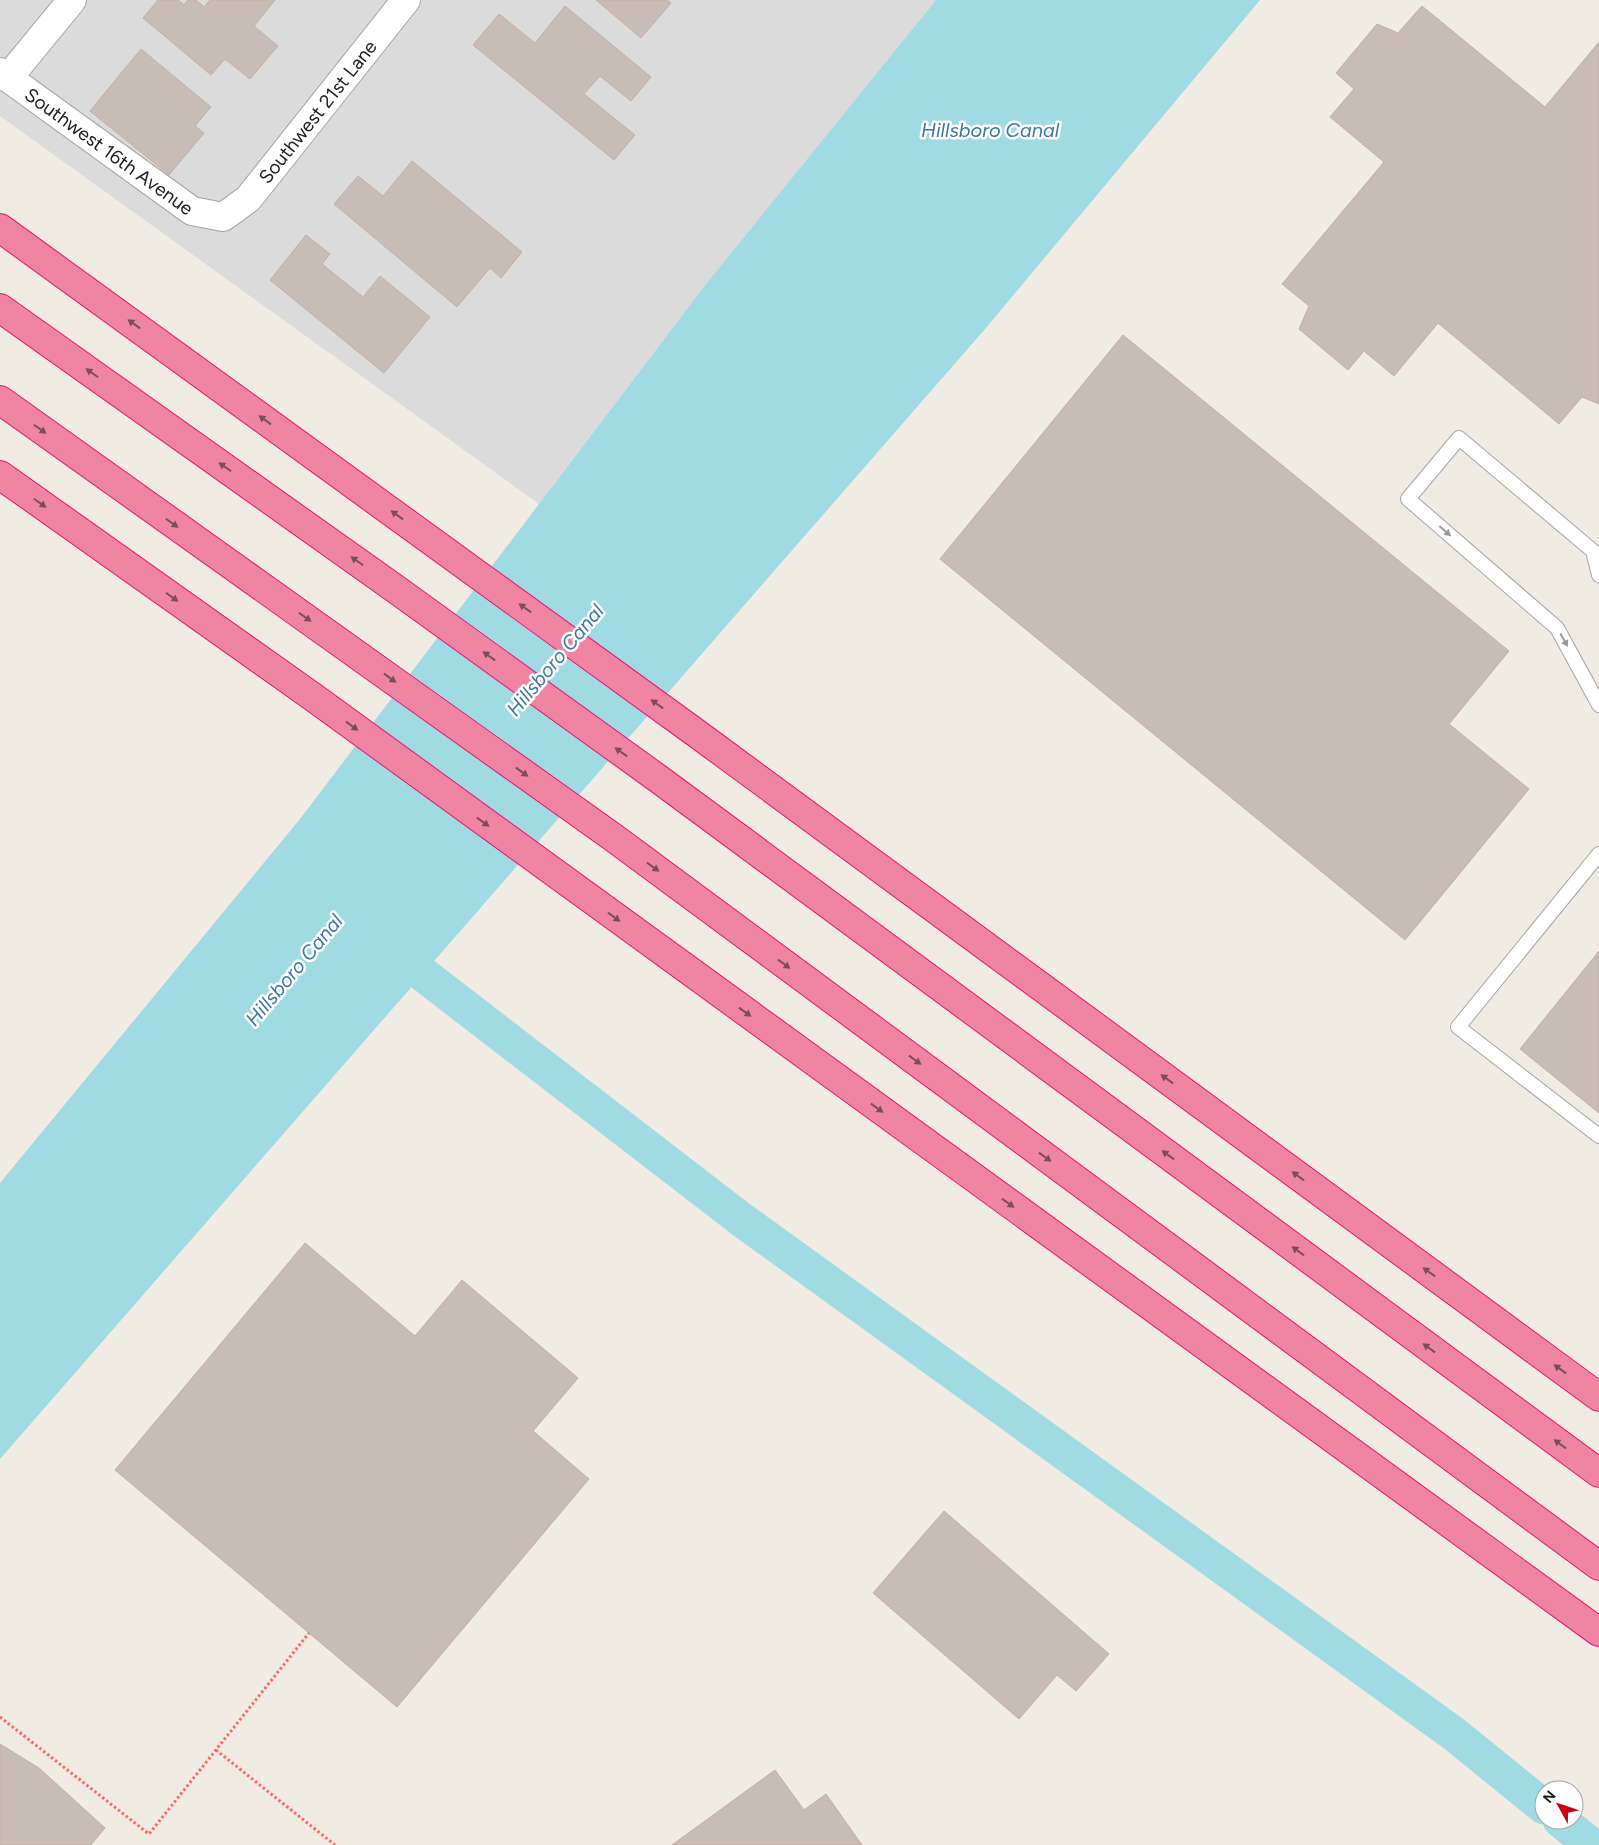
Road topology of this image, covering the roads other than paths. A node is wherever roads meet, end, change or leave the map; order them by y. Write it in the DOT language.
graph roads {
  1 [pos="72,0"];
  2 [pos="406,0"];
  3 [pos="4,75"];
  4 [pos="223,217"];
  5 [pos="0,228"];
  6 [pos="0,308"];
  7 [pos="0,400"];
  8 [pos="0,474"];
  9 [pos="1599,575"];
  10 [pos="1599,705"];
  11 [pos="1599,854"];
  12 [pos="1599,1136"];
  13 [pos="1599,1398"];
  14 [pos="1599,1473"];
  15 [pos="1599,1566"];
  16 [pos="1599,1632"];
  1 -- 3 [label="street"];
  2 -- 4 [label="street, Southwest 21st Lane"];
  3 -- 4 [label="street, Southwest 16th Avenue"];
  13 -- 5 [label="highway, one-way"];
  14 -- 6 [label="highway, one-way"];
  7 -- 15 [label="highway, one-way"];
  8 -- 16 [label="highway, one-way"];
  9 -- 10 [label="lane, one-way"];
  11 -- 12 [label="lane"];
}
